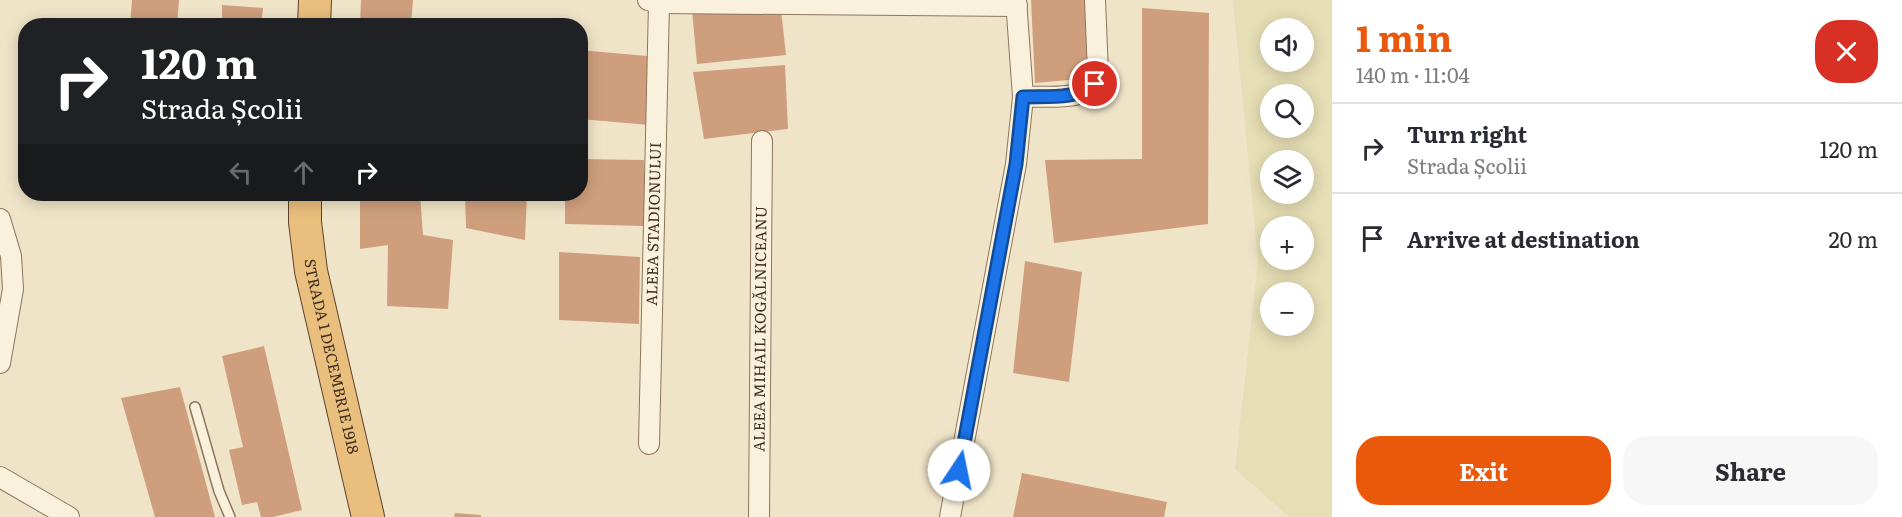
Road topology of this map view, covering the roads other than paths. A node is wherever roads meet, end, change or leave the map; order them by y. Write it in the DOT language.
graph roads {
  1 [pos="315,0"];
  2 [pos="1095,0"];
  3 [pos="654,2"];
  4 [pos="1017,3"];
  5 [pos="314,18"];
  6 [pos="1023,97"];
  7 [pos="762,141"];
  8 [pos="305,201"];
  9 [pos="0,219"];
  10 [pos="0,363"];
  11 [pos="195,407"];
  12 [pos="649,444"];
  13 [pos="0,477"];
  14 [pos="69,517"];
  15 [pos="230,517"];
  16 [pos="368,517"];
  17 [pos="759,517"];
  18 [pos="950,517"];
  1 -- 5 [label="highway"];
  2 -- 6 [label="street"];
  3 -- 4 [label="street, ALEEA STADIONULUI"];
  3 -- 12 [label="street, ALEEA STADIONULUI"];
  4 -- 6 [label="street"];
  6 -- 18 [label="street"];
  7 -- 17 [label="street, ALEEA MIHAIL KOGĂLNICEANU"];
  8 -- 16 [label="highway, STRADA 1 DECEMBRIE 1918"];
  9 -- 10 [label="street"];
  11 -- 15 [label="lane"];
  13 -- 14 [label="street"];
}
